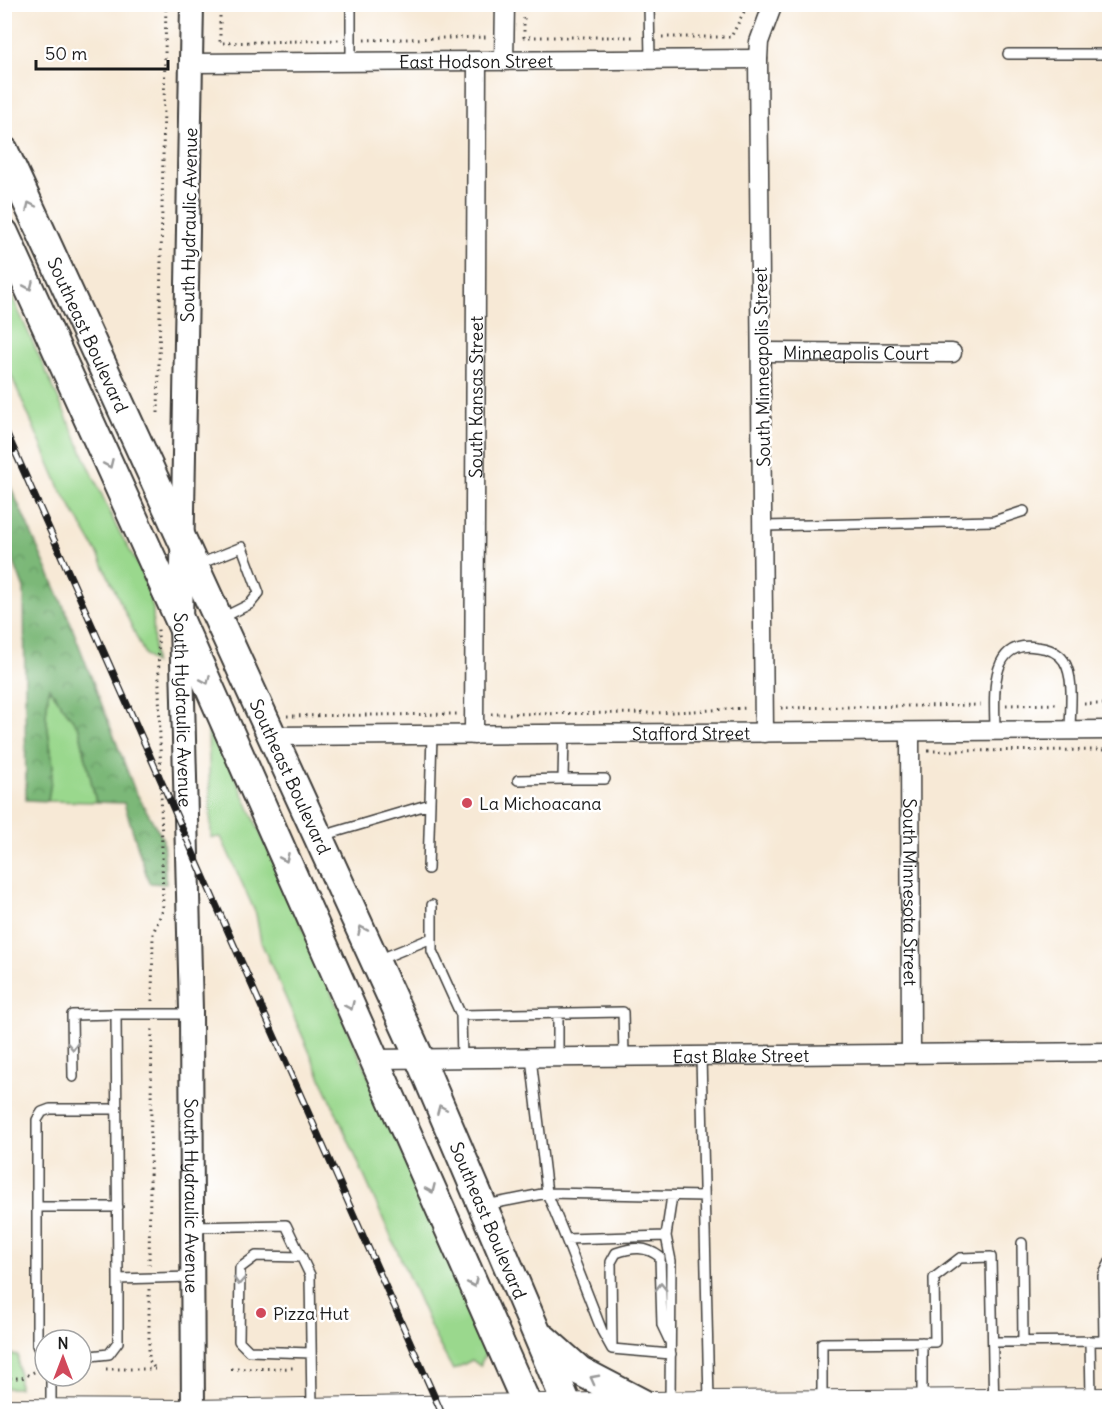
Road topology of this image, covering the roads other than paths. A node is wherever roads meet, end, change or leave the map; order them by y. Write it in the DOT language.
graph roads {
  1 [pos="192,4"];
  2 [pos="351,4"];
  3 [pos="505,4"];
  4 [pos="649,4"];
  5 [pos="773,4"];
  6 [pos="1008,54"];
  7 [pos="1110,54"];
  8 [pos="758,59"];
  9 [pos="650,60"];
  10 [pos="504,61"];
  11 [pos="351,62"];
  12 [pos="477,62"];
  13 [pos="192,63"];
  14 [pos="4,151"];
  15 [pos="4,233"];
  16 [pos="762,352"];
  17 [pos="952,353"];
  18 [pos="1024,512"];
  19 [pos="764,526"];
  20 [pos="183,536"];
  21 [pos="196,566"];
  22 [pos="220,619"];
  23 [pos="181,623"];
  24 [pos="279,726"];
  25 [pos="1070,730"];
  26 [pos="1110,730"];
  27 [pos="995,731"];
  28 [pos="910,732"];
  29 [pos="764,733"];
  30 [pos="432,735"];
  31 [pos="474,735"];
  32 [pos="564,735"];
  33 [pos="563,779"];
  34 [pos="606,779"];
  35 [pos="518,780"];
  36 [pos="430,804"];
  37 [pos="319,836"];
  38 [pos="428,870"];
  39 [pos="432,905"];
  40 [pos="432,938"];
  41 [pos="375,961"];
  42 [pos="116,1014"];
  43 [pos="191,1014"];
  44 [pos="558,1014"];
  45 [pos="461,1015"];
  46 [pos="1110,1052"];
  47 [pos="911,1053"];
  48 [pos="701,1056"];
  49 [pos="624,1057"];
  50 [pos="531,1058"];
  51 [pos="558,1058"];
  52 [pos="372,1059"];
  53 [pos="420,1059"];
  54 [pos="462,1059"];
  55 [pos="73,1077"];
  56 [pos="74,1099"];
  57 [pos="74,1109"];
  58 [pos="117,1109"];
  59 [pos="547,1193"];
  60 [pos="672,1196"];
  61 [pos="704,1196"];
  62 [pos="482,1206"];
  63 [pos="37,1207"];
  64 [pos="117,1207"];
  65 [pos="191,1227"];
  66 [pos="666,1236"];
  67 [pos="566,1239"];
  68 [pos="1022,1244"];
  69 [pos="302,1257"];
  70 [pos="1110,1262"];
  71 [pos="191,1277"];
  72 [pos="118,1279"];
  73 [pos="37,1328"];
  74 [pos="536,1331"];
  75 [pos="1090,1341"];
  76 [pos="1107,1341"];
  77 [pos="922,1342"];
  78 [pos="993,1342"];
  79 [pos="1023,1342"];
  80 [pos="671,1344"];
  81 [pos="612,1349"];
  82 [pos="311,1353"];
  83 [pos="670,1354"];
  84 [pos="93,1356"];
  85 [pos="51,1388"];
  86 [pos="1100,1401"];
  87 [pos="922,1402"];
  88 [pos="832,1407"];
  89 [pos="651,1409"];
  90 [pos="994,1409"];
  91 [pos="709,1410"];
  92 [pos="753,1410"];
  93 [pos="312,1411"];
  94 [pos="530,1411"];
  95 [pos="570,1411"];
  96 [pos="4,1412"];
  97 [pos="51,1412"];
  98 [pos="376,1413"];
  99 [pos="193,1415"];
  1 -- 13 [label="street, South Hydraulic Avenue"];
  2 -- 11 [label="lane"];
  3 -- 10 [label="street"];
  4 -- 9 [label="lane"];
  5 -- 8 [label="street, South Minneapolis Street"];
  6 -- 7 [label="lane"];
  8 -- 9 [label="street, East Hodson Street"];
  8 -- 16 [label="street, South Minneapolis Street"];
  9 -- 10 [label="street, East Hodson Street"];
  10 -- 12 [label="street, East Hodson Street"];
  11 -- 12 [label="street, East Hodson Street"];
  11 -- 13 [label="street, East Hodson Street"];
  12 -- 31 [label="street, South Kansas Street"];
  13 -- 20 [label="street, South Hydraulic Avenue"];
  20 -- 14 [label="main road, Southeast Boulevard, one-way"];
  15 -- 23 [label="main road, Southeast Boulevard, one-way"];
  16 -- 17 [label="street, Minneapolis Court"];
  16 -- 19 [label="street, South Minneapolis Street"];
  18 -- 19 [label="lane"];
  19 -- 29 [label="street, South Minneapolis Street"];
  20 -- 21 [label="main road, Southeast Boulevard"];
  20 -- 23 [label="street, South Hydraulic Avenue"];
  21 -- 22 [label="main road, Southeast Boulevard"];
  21 -- 22 [label="lane"];
  22 -- 24 [label="main road, Southeast Boulevard"];
  23 -- 43 [label="street, South Hydraulic Avenue"];
  23 -- 52 [label="main road, Southeast Boulevard, one-way"];
  24 -- 30 [label="street, Stafford Street"];
  24 -- 37 [label="main road, Southeast Boulevard"];
  25 -- 26 [label="street, Stafford Street"];
  25 -- 27 [label="street, Stafford Street"];
  25 -- 27 [label="lane"];
  27 -- 28 [label="street, Stafford Street"];
  28 -- 29 [label="street, Stafford Street"];
  28 -- 47 [label="street, South Minnesota Street"];
  29 -- 32 [label="street, Stafford Street"];
  30 -- 31 [label="street, Stafford Street"];
  30 -- 36 [label="lane"];
  31 -- 32 [label="street, Stafford Street"];
  32 -- 33 [label="lane"];
  33 -- 34 [label="lane"];
  33 -- 35 [label="lane"];
  36 -- 37 [label="lane"];
  36 -- 38 [label="lane"];
  41 -- 37 [label="main road, Southeast Boulevard, one-way"];
  39 -- 40 [label="lane"];
  40 -- 41 [label="lane"];
  40 -- 45 [label="lane"];
  41 -- 53 [label="main road, Southeast Boulevard"];
  42 -- 43 [label="lane"];
  42 -- 55 [label="lane, one-way"];
  42 -- 58 [label="lane"];
  43 -- 65 [label="street, South Hydraulic Avenue"];
  44 -- 45 [label="lane"];
  44 -- 49 [label="lane"];
  44 -- 51 [label="lane"];
  45 -- 54 [label="lane"];
  46 -- 47 [label="street, East Blake Street"];
  47 -- 48 [label="street, East Blake Street"];
  48 -- 49 [label="street, East Blake Street"];
  48 -- 61 [label="lane"];
  49 -- 51 [label="street, East Blake Street"];
  50 -- 51 [label="street, East Blake Street"];
  50 -- 54 [label="street, East Blake Street"];
  50 -- 59 [label="lane"];
  52 -- 53 [label="street, East Blake Street"];
  52 -- 94 [label="main road, Southeast Boulevard, one-way"];
  53 -- 54 [label="street, East Blake Street"];
  62 -- 53 [label="main road, Southeast Boulevard, one-way"];
  56 -- 57 [label="lane"];
  57 -- 58 [label="lane"];
  57 -- 63 [label="lane"];
  58 -- 64 [label="lane"];
  59 -- 60 [label="lane"];
  59 -- 62 [label="lane"];
  59 -- 67 [label="lane"];
  60 -- 61 [label="lane"];
  60 -- 66 [label="lane"];
  61 -- 91 [label="lane"];
  62 -- 74 [label="main road, Southeast Boulevard"];
  63 -- 64 [label="lane"];
  63 -- 73 [label="lane"];
  64 -- 72 [label="lane"];
  65 -- 69 [label="lane"];
  65 -- 71 [label="street, South Hydraulic Avenue"];
  66 -- 67 [label="lane"];
  66 -- 80 [label="lane"];
  67 -- 81 [label="lane"];
  68 -- 79 [label="lane"];
  69 -- 82 [label="lane"];
  69 -- 82 [label="lane, one-way"];
  70 -- 76 [label="lane"];
  71 -- 72 [label="lane"];
  71 -- 99 [label="street, South Hydraulic Avenue"];
  72 -- 84 [label="lane"];
  89 -- 74 [label="main road, one-way"];
  74 -- 95 [label="main road, Southeast Boulevard"];
  75 -- 76 [label="lane"];
  75 -- 79 [label="lane"];
  75 -- 86 [label="lane"];
  77 -- 78 [label="lane"];
  77 -- 87 [label="lane"];
  77 -- 88 [label="lane"];
  78 -- 79 [label="lane"];
  78 -- 90 [label="lane"];
  80 -- 81 [label="lane, one-way"];
  80 -- 83 [label="lane"];
  81 -- 83 [label="lane"];
  82 -- 93 [label="lane"];
  83 -- 89 [label="lane"];
  85 -- 97 [label="lane"];
  86 -- 90 [label="main road"];
  87 -- 88 [label="main road"];
  87 -- 90 [label="main road"];
  88 -- 92 [label="main road"];
  89 -- 91 [label="main road"];
  89 -- 95 [label="main road"];
  91 -- 92 [label="main road"];
  93 -- 98 [label="main road"];
  93 -- 99 [label="main road"];
  94 -- 95 [label="main road"];
  94 -- 98 [label="main road"];
  96 -- 97 [label="main road"];
  97 -- 99 [label="main road"];
}
